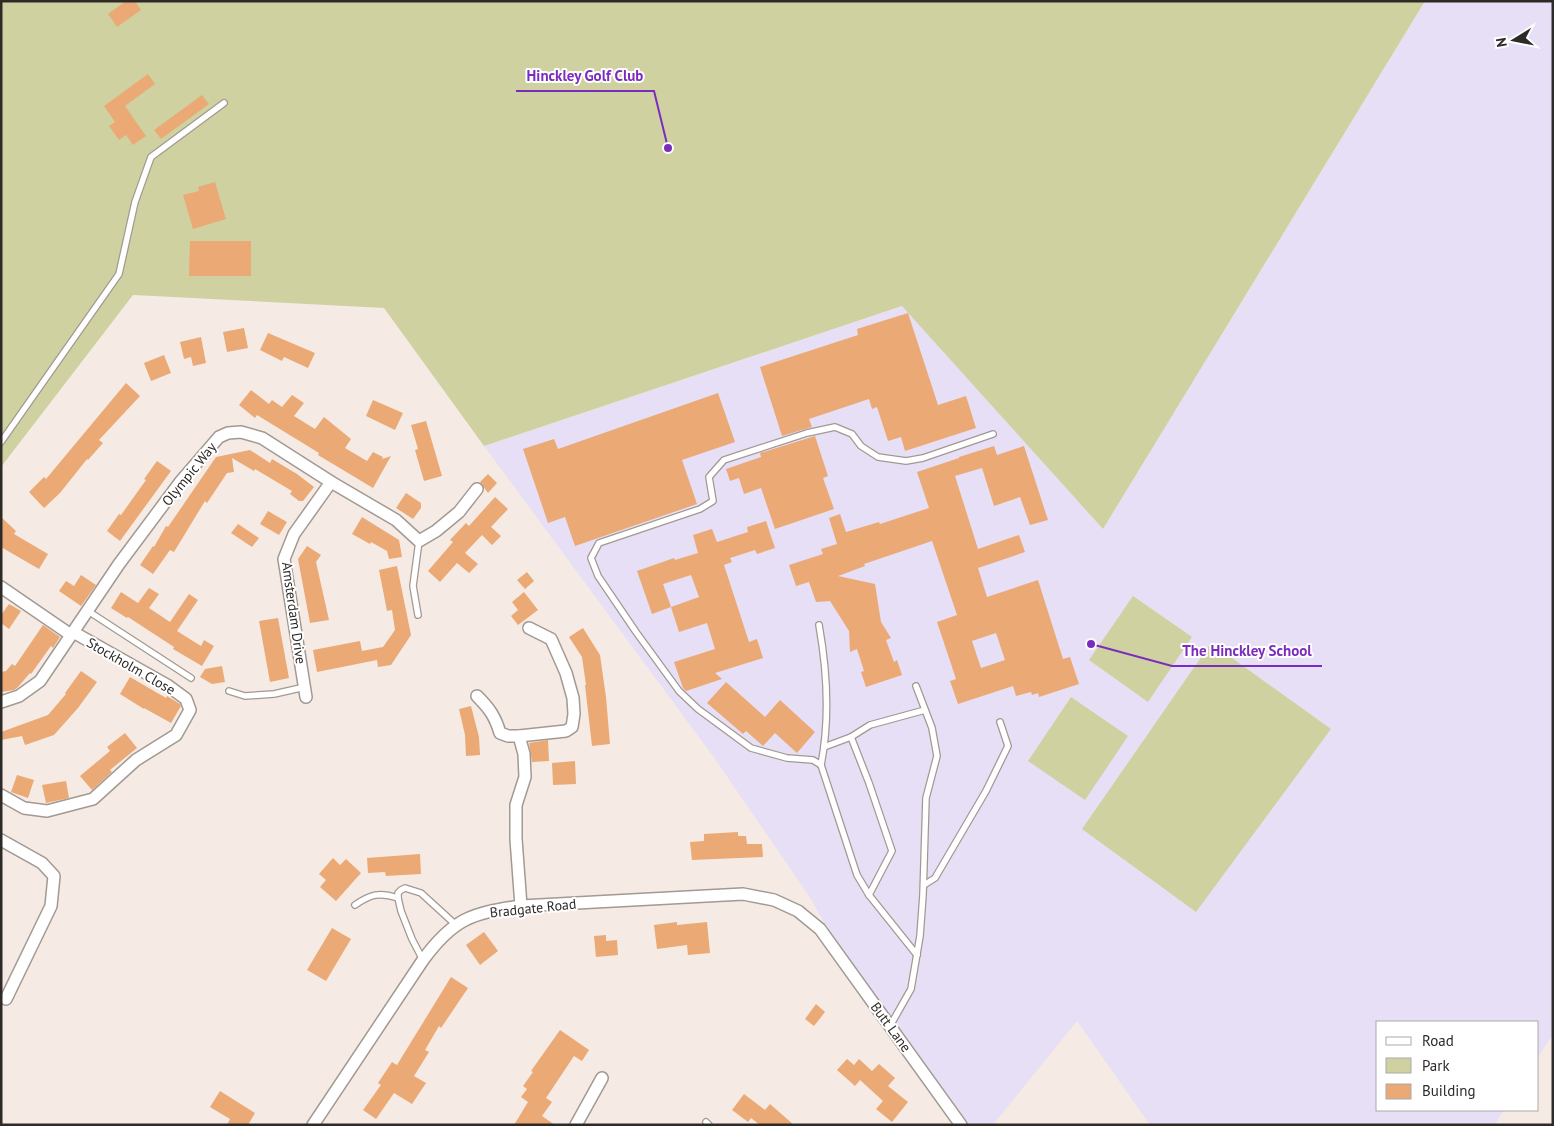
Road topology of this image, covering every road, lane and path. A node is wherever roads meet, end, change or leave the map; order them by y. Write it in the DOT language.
graph roads {
  1 [pos="224,103"];
  2 [pos="993,434"];
  3 [pos="1,442"];
  4 [pos="331,482"];
  5 [pos="477,489"];
  6 [pos="419,541"];
  7 [pos="1,587"];
  8 [pos="88,611"];
  9 [pos="418,615"];
  10 [pos="819,625"];
  11 [pos="529,628"];
  12 [pos="72,634"];
  13 [pos="190,678"];
  14 [pos="916,686"];
  15 [pos="229,691"];
  16 [pos="306,692"];
  17 [pos="477,696"];
  18 [pos="1,702"];
  19 [pos="924,710"];
  20 [pos="1000,722"];
  21 [pos="519,736"];
  22 [pos="851,738"];
  23 [pos="824,747"];
  24 [pos="821,765"];
  25 [pos="1,795"];
  26 [pos="1,840"];
  27 [pos="924,885"];
  28 [pos="869,895"];
  29 [pos="398,898"];
  30 [pos="355,905"];
  31 [pos="521,906"];
  32 [pos="456,925"];
  33 [pos="820,929"];
  34 [pos="917,955"];
  35 [pos="423,960"];
  36 [pos="6,999"];
  37 [pos="890,1026"];
  38 [pos="602,1078"];
  39 [pos="313,1125"];
  40 [pos="576,1125"];
  41 [pos="961,1125"];
  1 -- 3 [label="lane"];
  2 -- 24 [label="lane"];
  4 -- 6 [label="street, Olympic Way"];
  4 -- 8 [label="street, Olympic Way"];
  4 -- 16 [label="street, Amsterdam Drive"];
  5 -- 6 [label="street"];
  6 -- 9 [label="lane"];
  7 -- 12 [label="street, Stockholm Close"];
  8 -- 12 [label="street, Olympic Way"];
  8 -- 13 [label="lane"];
  10 -- 23 [label="lane"];
  11 -- 21 [label="street"];
  12 -- 18 [label="street, Olympic Way"];
  12 -- 25 [label="street, Stockholm Close"];
  14 -- 19 [label="lane"];
  15 -- 16 [label="lane"];
  17 -- 21 [label="street"];
  19 -- 22 [label="lane"];
  19 -- 27 [label="lane"];
  20 -- 27 [label="lane"];
  21 -- 31 [label="street"];
  22 -- 23 [label="lane"];
  22 -- 28 [label="lane"];
  23 -- 24 [label="lane"];
  24 -- 28 [label="lane"];
  26 -- 36 [label="street"];
  27 -- 34 [label="lane"];
  28 -- 34 [label="lane"];
  29 -- 30 [label="lane"];
  29 -- 32 [label="lane"];
  29 -- 35 [label="lane"];
  31 -- 32 [label="street, Bradgate Road"];
  31 -- 33 [label="street, Bradgate Road"];
  32 -- 35 [label="street, Bradgate Road"];
  33 -- 37 [label="street, Butt Lane"];
  34 -- 37 [label="lane"];
  35 -- 39 [label="street, Bradgate Road"];
  37 -- 41 [label="street, Butt Lane"];
  38 -- 40 [label="street"];
}
